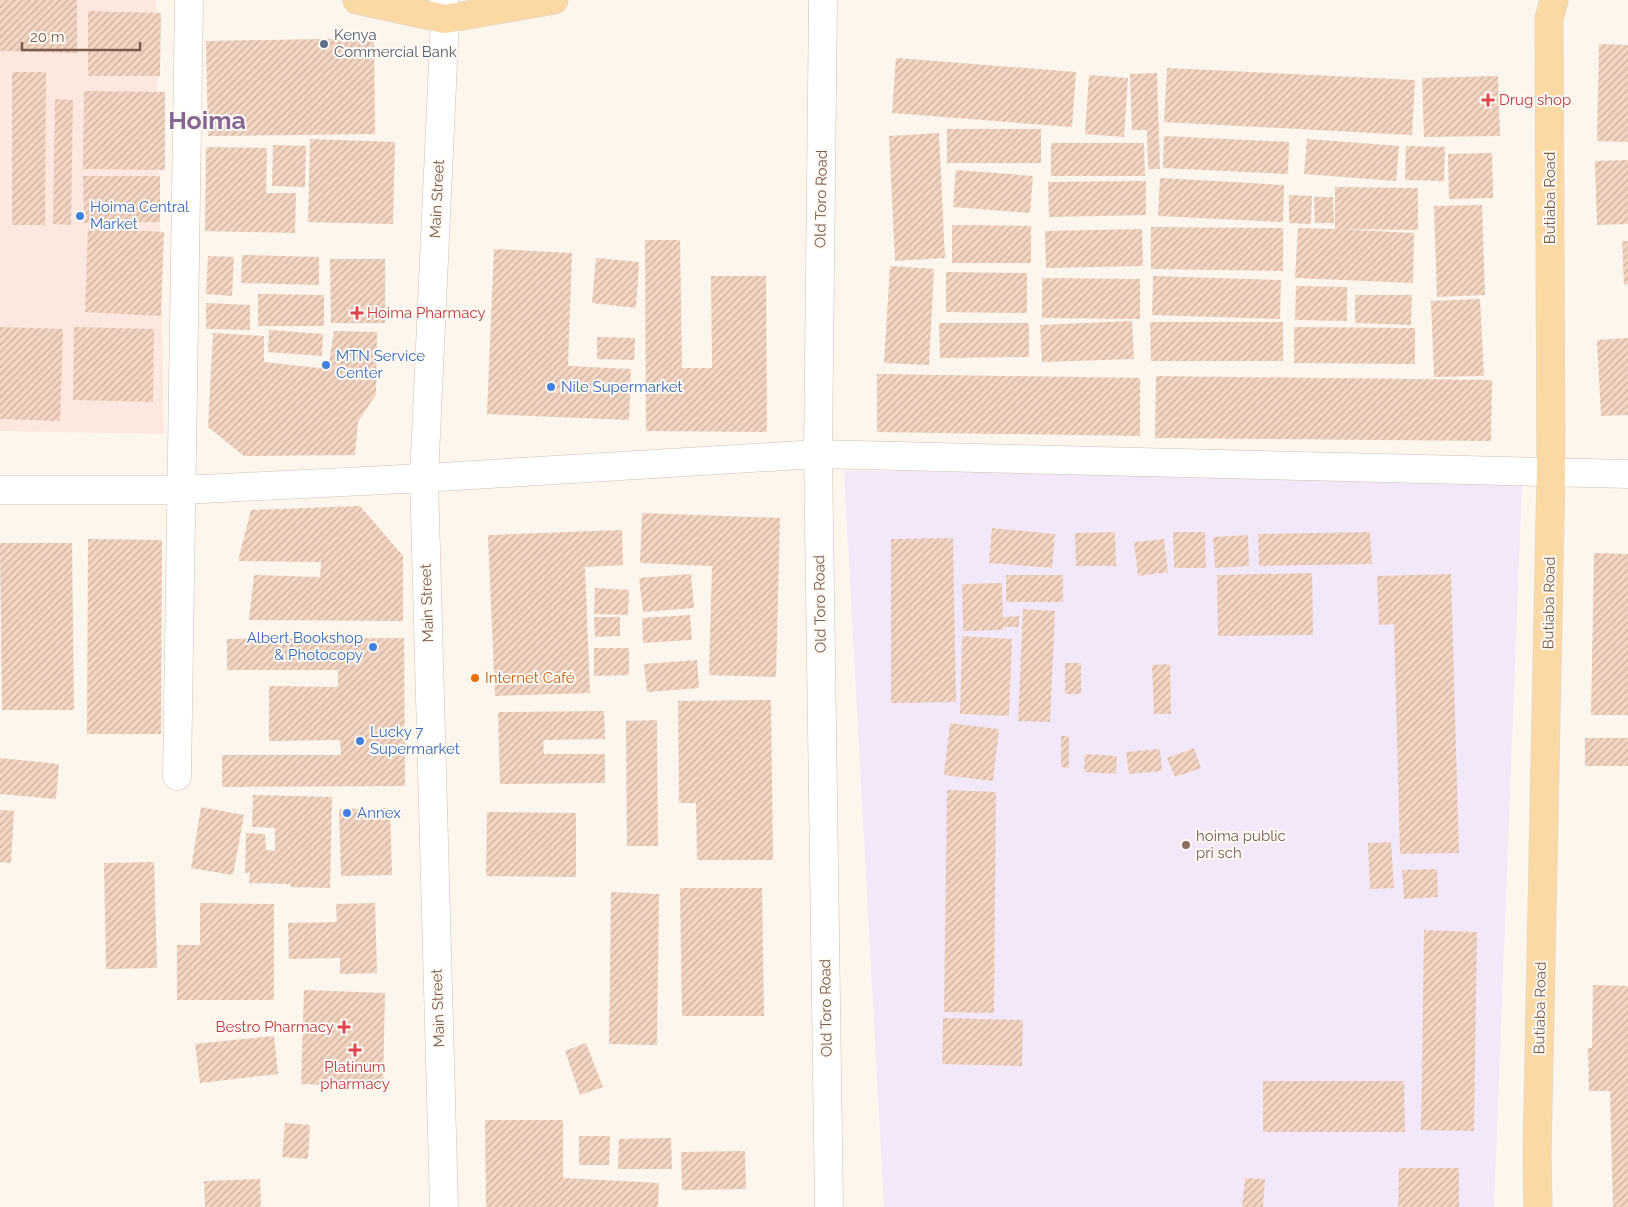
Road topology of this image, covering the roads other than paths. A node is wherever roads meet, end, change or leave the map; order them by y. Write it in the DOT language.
graph roads {
  1 [pos="190,0"];
  2 [pos="357,0"];
  3 [pos="554,0"];
  4 [pos="823,0"];
  5 [pos="1554,0"];
  6 [pos="445,9"];
  7 [pos="818,454"];
  8 [pos="1551,471"];
  9 [pos="1628,474"];
  10 [pos="424,478"];
  11 [pos="0,490"];
  12 [pos="182,490"];
  13 [pos="177,776"];
  14 [pos="444,1207"];
  15 [pos="829,1207"];
  16 [pos="1538,1207"];
  1 -- 12 [label="street"];
  2 -- 6 [label="main road"];
  3 -- 6 [label="main road"];
  4 -- 7 [label="street, Old Toro Road"];
  5 -- 8 [label="main road, Butiaba Road"];
  6 -- 10 [label="street, Main Street"];
  7 -- 8 [label="street"];
  7 -- 10 [label="street"];
  7 -- 15 [label="street, Old Toro Road"];
  8 -- 9 [label="street"];
  8 -- 16 [label="main road, Butiaba Road"];
  10 -- 12 [label="street"];
  10 -- 14 [label="street, Main Street"];
  11 -- 12 [label="street"];
  12 -- 13 [label="street"];
}
